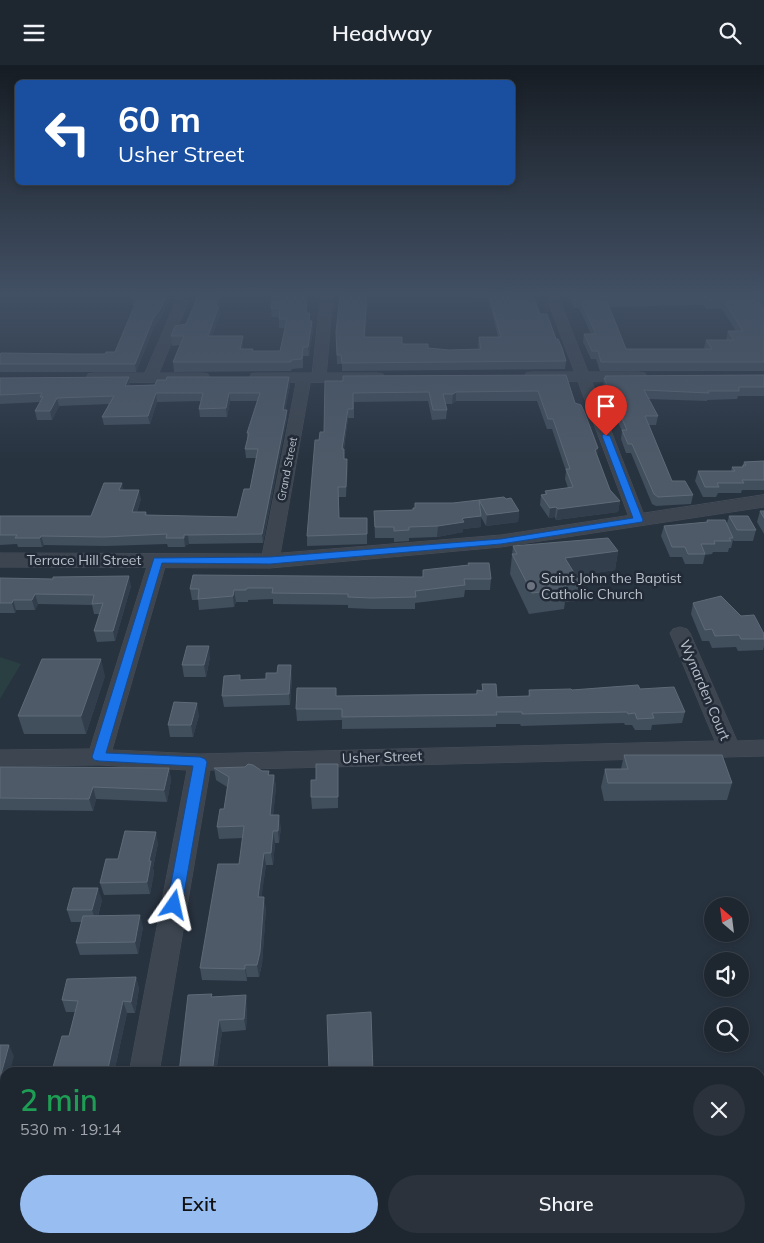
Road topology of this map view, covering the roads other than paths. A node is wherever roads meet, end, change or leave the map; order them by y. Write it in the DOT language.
graph roads {
  1 [pos="162,350"];
  2 [pos="317,350"];
  3 [pos="573,350"];
  4 [pos="395,377"];
  5 [pos="514,377"];
  6 [pos="583,377"];
  7 [pos="650,377"];
  8 [pos="150,378"];
  9 [pos="217,378"];
  10 [pos="237,378"];
  11 [pos="312,378"];
  12 [pos="75,379"];
  13 [pos="764,501"];
  14 [pos="638,520"];
  15 [pos="0,560"];
  16 [pos="158,560"];
  17 [pos="270,561"];
  18 [pos="680,633"];
  19 [pos="729,748"];
  20 [pos="764,748"];
  21 [pos="0,757"];
  22 [pos="99,757"];
  23 [pos="200,762"];
  24 [pos="145,1067"];
  1 -- 8 [label="street"];
  2 -- 11 [label="street, Grand Street"];
  3 -- 6 [label="street"];
  4 -- 11 [label="street"];
  5 -- 6 [label="street"];
  6 -- 7 [label="street"];
  6 -- 14 [label="street"];
  8 -- 9 [label="street"];
  8 -- 12 [label="street"];
  10 -- 11 [label="street"];
  11 -- 17 [label="street, Grand Street"];
  13 -- 14 [label="street, Terrace Hill Street"];
  14 -- 17 [label="street, Terrace Hill Street"];
  15 -- 16 [label="street, Terrace Hill Street"];
  16 -- 17 [label="street, Terrace Hill Street"];
  16 -- 22 [label="street"];
  18 -- 19 [label="street, Wynarden Court"];
  19 -- 20 [label="street, Usher Street"];
  19 -- 23 [label="street, Usher Street"];
  21 -- 22 [label="street, Usher Street"];
  22 -- 23 [label="street, Usher Street"];
  23 -- 24 [label="street"];
}
